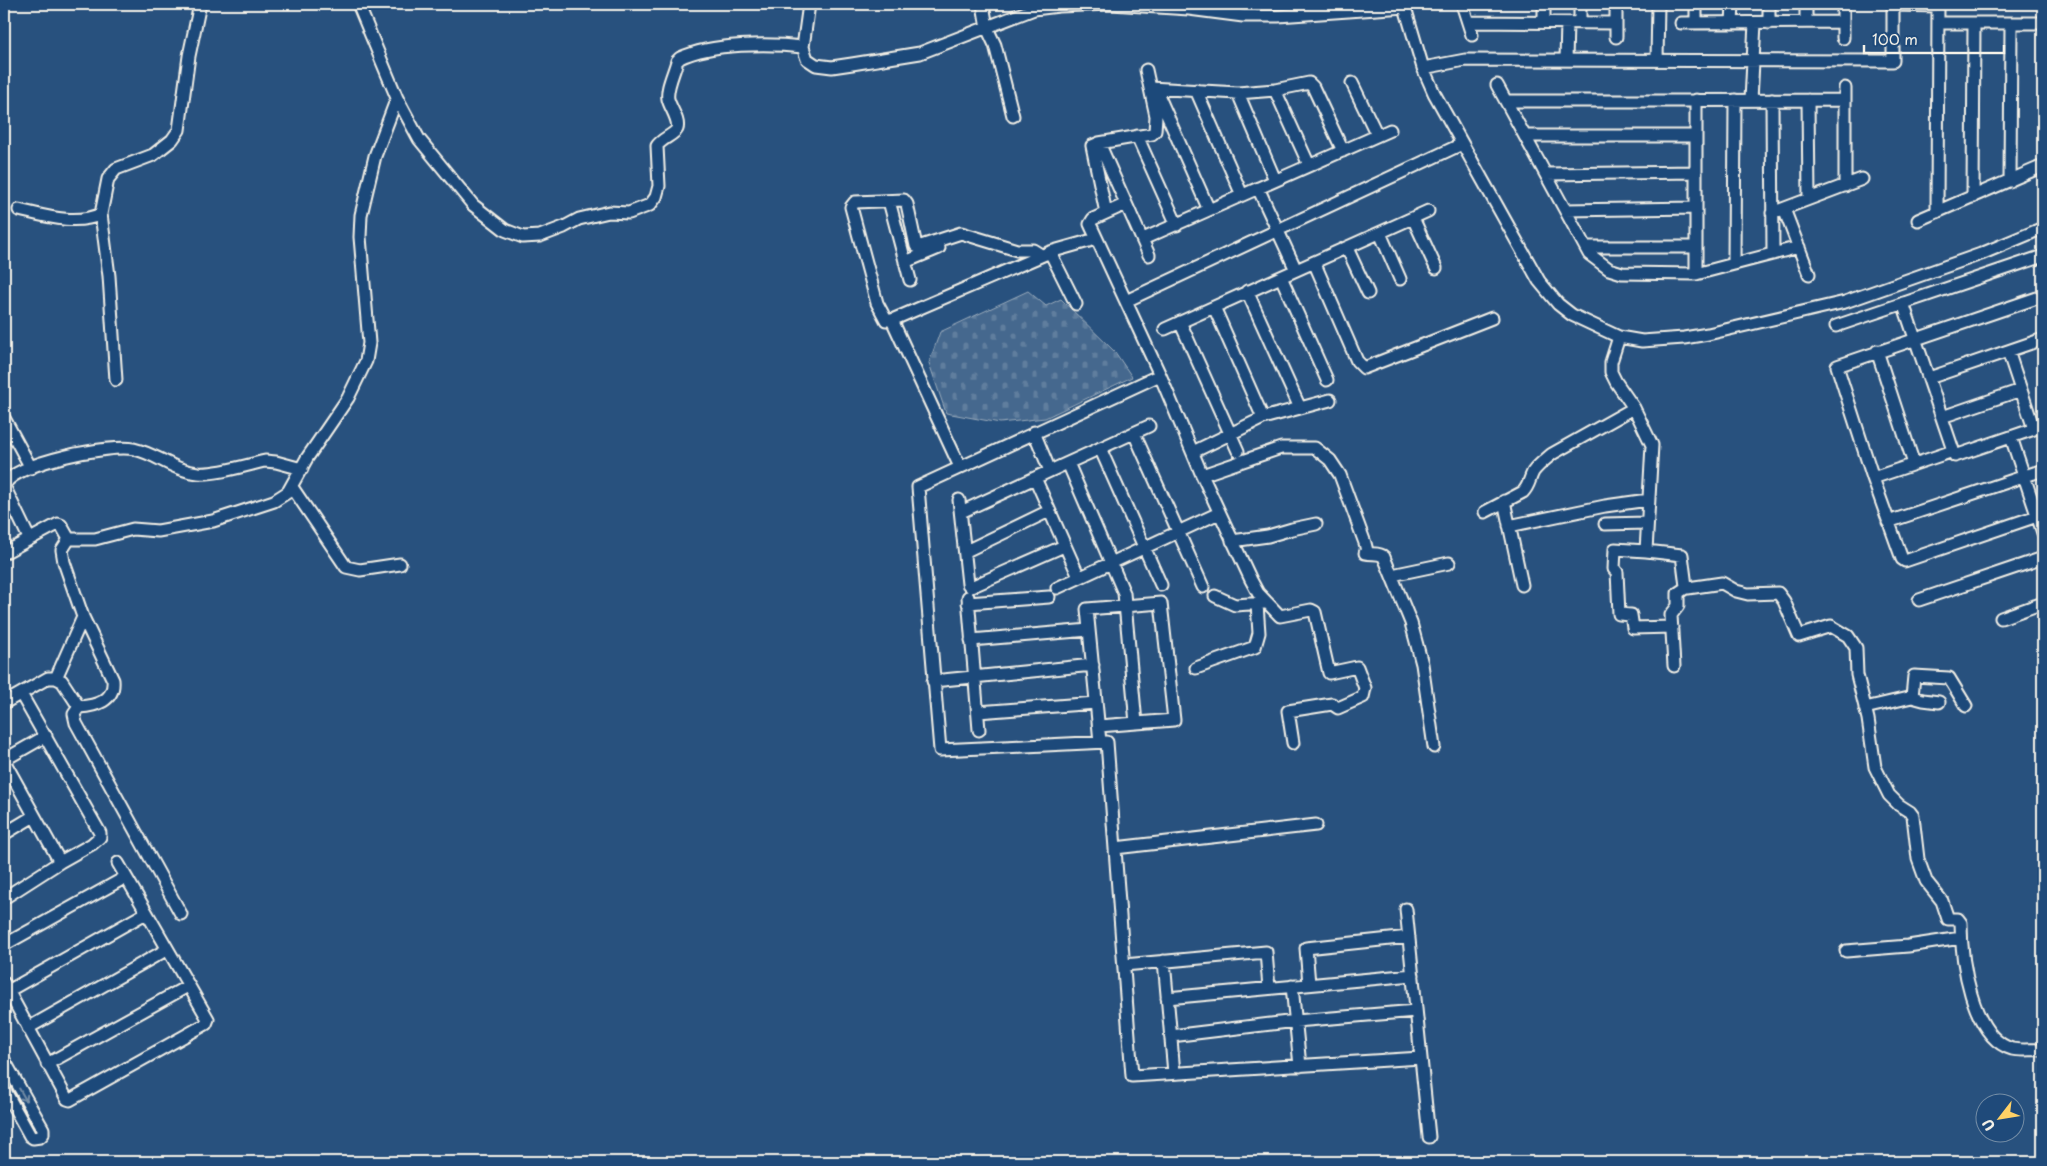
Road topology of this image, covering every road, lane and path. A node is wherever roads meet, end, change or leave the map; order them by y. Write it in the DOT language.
graph roads {
  1 [pos="200,4"];
  2 [pos="358,4"];
  3 [pos="809,4"];
  4 [pos="983,4"];
  5 [pos="1462,4"];
  6 [pos="1544,4"];
  7 [pos="1580,4"];
  8 [pos="1616,4"];
  9 [pos="1658,4"];
  10 [pos="1696,4"];
  11 [pos="1733,4"];
  12 [pos="1769,4"];
  13 [pos="1806,4"];
  14 [pos="1844,4"];
  15 [pos="1893,4"];
  16 [pos="1405,5"];
  17 [pos="1938,5"];
  18 [pos="1468,22"];
  19 [pos="1544,22"];
  20 [pos="1568,22"];
  21 [pos="1806,22"];
  22 [pos="1843,22"];
  23 [pos="1580,23"];
  24 [pos="1616,23"];
  25 [pos="1681,23"];
  26 [pos="1696,23"];
  27 [pos="1732,23"];
  28 [pos="1755,23"];
  29 [pos="1769,23"];
  30 [pos="1938,23"];
  31 [pos="1974,23"];
  32 [pos="2011,23"];
  33 [pos="2043,23"];
  34 [pos="988,28"];
  35 [pos="1472,35"];
  36 [pos="1616,37"];
  37 [pos="1843,38"];
  38 [pos="803,47"];
  39 [pos="1566,60"];
  40 [pos="1657,60"];
  41 [pos="1752,61"];
  42 [pos="1428,66"];
  43 [pos="1146,70"];
  44 [pos="1352,83"];
  45 [pos="1497,85"];
  46 [pos="1153,88"];
  47 [pos="1196,90"];
  48 [pos="1275,90"];
  49 [pos="1238,93"];
  50 [pos="397,98"];
  51 [pos="1696,100"];
  52 [pos="1735,100"];
  53 [pos="1751,100"];
  54 [pos="1772,100"];
  55 [pos="1808,100"];
  56 [pos="1506,101"];
  57 [pos="1013,116"];
  58 [pos="1390,130"];
  59 [pos="1377,135"];
  60 [pos="1137,136"];
  61 [pos="1525,136"];
  62 [pos="1696,136"];
  63 [pos="1099,143"];
  64 [pos="1462,144"];
  65 [pos="1343,151"];
  66 [pos="1309,165"];
  67 [pos="2043,166"];
  68 [pos="1696,172"];
  69 [pos="1546,174"];
  70 [pos="1862,179"];
  71 [pos="1275,180"];
  72 [pos="2010,181"];
  73 [pos="1845,186"];
  74 [pos="1258,188"];
  75 [pos="1242,195"];
  76 [pos="1973,197"];
  77 [pos="1809,200"];
  78 [pos="889,201"];
  79 [pos="1126,204"];
  80 [pos="1696,208"];
  81 [pos="1784,209"];
  82 [pos="18,210"];
  83 [pos="1209,210"];
  84 [pos="1565,210"];
  85 [pos="1428,211"];
  86 [pos="1937,212"];
  87 [pos="1106,213"];
  88 [pos="1772,213"];
  89 [pos="101,214"];
  90 [pos="1413,218"];
  91 [pos="1918,220"];
  92 [pos="1177,225"];
  93 [pos="2043,228"];
  94 [pos="1278,230"];
  95 [pos="1380,233"];
  96 [pos="971,236"];
  97 [pos="1096,239"];
  98 [pos="1143,239"];
  99 [pos="1586,247"];
  100 [pos="1696,247"];
  101 [pos="1347,248"];
  102 [pos="1799,248"];
  103 [pos="1046,253"];
  104 [pos="1150,254"];
  105 [pos="1772,254"];
  106 [pos="2043,256"];
  107 [pos="905,262"];
  108 [pos="1314,262"];
  109 [pos="1734,264"];
  110 [pos="1436,268"];
  111 [pos="1296,270"];
  112 [pos="1696,274"];
  113 [pos="1809,274"];
  114 [pos="1281,277"];
  115 [pos="1400,279"];
  116 [pos="910,280"];
  117 [pos="1247,291"];
  118 [pos="1368,293"];
  119 [pos="2043,296"];
  120 [pos="1126,300"];
  121 [pos="1903,303"];
  122 [pos="1076,304"];
  123 [pos="1214,307"];
  124 [pos="1492,318"];
  125 [pos="892,320"];
  126 [pos="1180,322"];
  127 [pos="1836,326"];
  128 [pos="1165,329"];
  129 [pos="1619,337"];
  130 [pos="1915,339"];
  131 [pos="2043,339"];
  132 [pos="2008,351"];
  133 [pos="1877,352"];
  134 [pos="1160,375"];
  135 [pos="1929,378"];
  136 [pos="116,380"];
  137 [pos="1327,380"];
  138 [pos="2021,390"];
  139 [pos="1330,400"];
  140 [pos="1300,408"];
  141 [pos="1634,408"];
  142 [pos="1942,417"];
  143 [pos="4,418"];
  144 [pos="1263,418"];
  145 [pos="1149,426"];
  146 [pos="2039,428"];
  147 [pos="1034,432"];
  148 [pos="1134,433"];
  149 [pos="1231,433"];
  150 [pos="2011,437"];
  151 [pos="1100,448"];
  152 [pos="1953,450"];
  153 [pos="1238,451"];
  154 [pos="1192,452"];
  155 [pos="1068,463"];
  156 [pos="1914,464"];
  157 [pos="960,467"];
  158 [pos="31,468"];
  159 [pos="302,469"];
  160 [pos="2043,470"];
  161 [pos="1050,471"];
  162 [pos="1202,475"];
  163 [pos="2024,477"];
  164 [pos="1035,478"];
  165 [pos="1873,478"];
  166 [pos="292,486"];
  167 [pos="959,500"];
  168 [pos="1648,500"];
  169 [pos="1504,501"];
  170 [pos="1049,511"];
  171 [pos="961,512"];
  172 [pos="1485,512"];
  173 [pos="1219,513"];
  174 [pos="2040,515"];
  175 [pos="1888,522"];
  176 [pos="1647,523"];
  177 [pos="1316,524"];
  178 [pos="1605,524"];
  179 [pos="1509,526"];
  180 [pos="1178,532"];
  181 [pos="2043,533"];
  182 [pos="30,538"];
  183 [pos="69,539"];
  184 [pos="1232,541"];
  185 [pos="1064,546"];
  186 [pos="1144,548"];
  187 [pos="966,551"];
  188 [pos="1646,551"];
  189 [pos="4,553"];
  190 [pos="2043,558"];
  191 [pos="1112,562"];
  192 [pos="1449,563"];
  193 [pos="400,564"];
  194 [pos="1392,576"];
  195 [pos="1079,578"];
  196 [pos="1161,585"];
  197 [pos="1522,585"];
  198 [pos="1203,587"];
  199 [pos="1687,587"];
  200 [pos="1215,596"];
  201 [pos="1920,600"];
  202 [pos="1262,603"];
  203 [pos="2043,603"];
  204 [pos="1124,606"];
  205 [pos="83,617"];
  206 [pos="2001,618"];
  207 [pos="1672,627"];
  208 [pos="1089,630"];
  209 [pos="971,640"];
  210 [pos="1092,665"];
  211 [pos="1674,666"];
  212 [pos="1196,668"];
  213 [pos="974,677"];
  214 [pos="56,678"];
  215 [pos="933,681"];
  216 [pos="21,694"];
  217 [pos="1912,696"];
  218 [pos="1939,702"];
  219 [pos="4,703"];
  220 [pos="1096,703"];
  221 [pos="1966,706"];
  222 [pos="79,707"];
  223 [pos="1865,708"];
  224 [pos="978,712"];
  225 [pos="1136,723"];
  226 [pos="1099,726"];
  227 [pos="979,730"];
  228 [pos="46,736"];
  229 [pos="1100,742"];
  230 [pos="1293,743"];
  231 [pos="1434,746"];
  232 [pos="4,760"];
  233 [pos="34,816"];
  234 [pos="1316,825"];
  235 [pos="4,834"];
  236 [pos="1115,848"];
  237 [pos="60,862"];
  238 [pos="118,862"];
  239 [pos="126,877"];
  240 [pos="4,898"];
  241 [pos="1406,909"];
  242 [pos="146,913"];
  243 [pos="181,914"];
  244 [pos="1409,937"];
  245 [pos="1961,938"];
  246 [pos="4,945"];
  247 [pos="166,950"];
  248 [pos="1846,951"];
  249 [pos="1164,961"];
  250 [pos="1124,965"];
  251 [pos="1413,975"];
  252 [pos="1309,984"];
  253 [pos="188,986"];
  254 [pos="1292,986"];
  255 [pos="1269,988"];
  256 [pos="7,995"];
  257 [pos="1167,998"];
  258 [pos="1416,1011"];
  259 [pos="1296,1021"];
  260 [pos="28,1028"];
  261 [pos="1171,1036"];
  262 [pos="2043,1050"];
  263 [pos="1421,1058"];
  264 [pos="4,1060"];
  265 [pos="47,1064"];
  266 [pos="1300,1066"];
  267 [pos="1174,1073"];
  268 [pos="4,1089"];
  269 [pos="1428,1137"];
  1 -- 89 [label="street"];
  2 -- 50 [label="street"];
  3 -- 38 [label="street"];
  4 -- 34 [label="street"];
  5 -- 18 [label="street"];
  6 -- 19 [label="street"];
  7 -- 23 [label="street"];
  8 -- 24 [label="street"];
  9 -- 40 [label="street"];
  10 -- 26 [label="street"];
  11 -- 27 [label="street"];
  12 -- 29 [label="street"];
  13 -- 21 [label="street"];
  14 -- 22 [label="street"];
  15 -- 17 [label="street"];
  15 -- 41 [label="street"];
  16 -- 34 [label="street"];
  16 -- 42 [label="street"];
  17 -- 30 [label="street"];
  18 -- 19 [label="street"];
  18 -- 35 [label="street"];
  19 -- 20 [label="street"];
  20 -- 23 [label="street"];
  20 -- 39 [label="street"];
  21 -- 22 [label="street"];
  21 -- 29 [label="street"];
  22 -- 37 [label="street"];
  23 -- 24 [label="street"];
  24 -- 36 [label="street"];
  25 -- 26 [label="street"];
  26 -- 27 [label="street"];
  27 -- 28 [label="street"];
  28 -- 29 [label="street"];
  28 -- 41 [label="street"];
  30 -- 31 [label="street"];
  30 -- 86 [label="street"];
  31 -- 32 [label="street"];
  31 -- 76 [label="street"];
  32 -- 33 [label="street"];
  32 -- 72 [label="street"];
  34 -- 38 [label="street"];
  34 -- 57 [label="street"];
  38 -- 50 [label="street"];
  39 -- 40 [label="street"];
  39 -- 42 [label="street"];
  40 -- 41 [label="street"];
  41 -- 53 [label="street"];
  42 -- 64 [label="street"];
  43 -- 46 [label="street"];
  44 -- 59 [label="street"];
  45 -- 56 [label="street"];
  46 -- 47 [label="street"];
  46 -- 60 [label="street"];
  46 -- 83 [label="street"];
  47 -- 49 [label="street"];
  47 -- 75 [label="street"];
  48 -- 49 [label="street"];
  48 -- 65 [label="street"];
  48 -- 66 [label="street"];
  49 -- 71 [label="street"];
  50 -- 159 [label="street"];
  51 -- 52 [label="street"];
  51 -- 56 [label="street"];
  51 -- 62 [label="street"];
  52 -- 53 [label="street"];
  52 -- 109 [label="street"];
  53 -- 54 [label="street"];
  54 -- 55 [label="street"];
  54 -- 88 [label="street"];
  55 -- 73 [label="street"];
  55 -- 77 [label="street"];
  56 -- 61 [label="street"];
  58 -- 59 [label="street"];
  59 -- 65 [label="street"];
  60 -- 63 [label="street"];
  60 -- 92 [label="street"];
  61 -- 62 [label="street"];
  61 -- 69 [label="street"];
  62 -- 68 [label="street"];
  63 -- 79 [label="street"];
  63 -- 87 [label="street"];
  64 -- 94 [label="street"];
  64 -- 129 [label="street"];
  65 -- 66 [label="street"];
  66 -- 71 [label="street"];
  67 -- 72 [label="street"];
  68 -- 69 [label="street"];
  68 -- 80 [label="street"];
  69 -- 84 [label="street"];
  70 -- 73 [label="street"];
  71 -- 74 [label="street"];
  72 -- 76 [label="street"];
  73 -- 77 [label="street"];
  74 -- 75 [label="street"];
  74 -- 94 [label="street"];
  75 -- 83 [label="street"];
  76 -- 86 [label="street"];
  77 -- 81 [label="street"];
  78 -- 96 [label="street"];
  78 -- 107 [label="street"];
  78 -- 125 [label="street"];
  79 -- 87 [label="street"];
  79 -- 98 [label="street"];
  80 -- 84 [label="street"];
  80 -- 100 [label="street"];
  81 -- 88 [label="street"];
  81 -- 102 [label="street"];
  82 -- 89 [label="street"];
  83 -- 92 [label="street"];
  84 -- 99 [label="street"];
  85 -- 90 [label="street"];
  86 -- 91 [label="street"];
  87 -- 97 [label="street"];
  88 -- 105 [label="street"];
  89 -- 136 [label="street"];
  90 -- 95 [label="street"];
  90 -- 110 [label="street"];
  92 -- 98 [label="street"];
  93 -- 129 [label="street"];
  94 -- 111 [label="street"];
  94 -- 120 [label="street"];
  95 -- 101 [label="street"];
  95 -- 115 [label="street"];
  96 -- 103 [label="street"];
  96 -- 107 [label="street"];
  97 -- 103 [label="street"];
  97 -- 120 [label="street"];
  98 -- 104 [label="street"];
  99 -- 100 [label="street"];
  99 -- 112 [label="street"];
  100 -- 112 [label="street"];
  101 -- 108 [label="street"];
  101 -- 118 [label="street"];
  102 -- 105 [label="street"];
  102 -- 113 [label="street"];
  103 -- 122 [label="street"];
  103 -- 125 [label="street"];
  105 -- 109 [label="street"];
  106 -- 121 [label="street"];
  107 -- 116 [label="street"];
  108 -- 111 [label="street"];
  108 -- 124 [label="street"];
  109 -- 112 [label="street"];
  111 -- 114 [label="street"];
  114 -- 117 [label="street"];
  114 -- 137 [label="street"];
  117 -- 123 [label="street"];
  117 -- 140 [label="street"];
  119 -- 130 [label="street"];
  120 -- 134 [label="street"];
  121 -- 127 [label="street"];
  121 -- 130 [label="street"];
  123 -- 126 [label="street"];
  123 -- 144 [label="street"];
  125 -- 157 [label="street"];
  126 -- 128 [label="street"];
  126 -- 149 [label="street"];
  129 -- 141 [label="street"];
  130 -- 133 [label="street"];
  130 -- 135 [label="street"];
  131 -- 132 [label="street"];
  132 -- 135 [label="street"];
  132 -- 138 [label="street"];
  133 -- 156 [label="street"];
  133 -- 165 [label="street"];
  134 -- 147 [label="street"];
  134 -- 154 [label="street"];
  135 -- 142 [label="street"];
  138 -- 142 [label="street"];
  138 -- 146 [label="street"];
  139 -- 140 [label="street"];
  140 -- 144 [label="street"];
  141 -- 168 [label="street"];
  141 -- 169 [label="street"];
  142 -- 152 [label="street"];
  143 -- 158 [label="street"];
  144 -- 149 [label="street"];
  145 -- 148 [label="street"];
  146 -- 150 [label="street"];
  147 -- 157 [label="street"];
  147 -- 161 [label="street"];
  148 -- 151 [label="street"];
  148 -- 180 [label="street"];
  149 -- 153 [label="street"];
  149 -- 154 [label="street"];
  150 -- 152 [label="street"];
  150 -- 163 [label="street"];
  151 -- 155 [label="street"];
  151 -- 186 [label="street"];
  152 -- 156 [label="street"];
  154 -- 162 [label="street"];
  155 -- 161 [label="street"];
  155 -- 191 [label="street"];
  156 -- 165 [label="street"];
  157 -- 215 [label="street"];
  158 -- 159 [label="street"];
  158 -- 182 [label="street"];
  159 -- 166 [label="street"];
  160 -- 163 [label="street"];
  161 -- 164 [label="street"];
  162 -- 173 [label="street"];
  162 -- 194 [label="street"];
  163 -- 174 [label="street"];
  163 -- 175 [label="street"];
  164 -- 170 [label="street"];
  164 -- 171 [label="street"];
  165 -- 175 [label="street"];
  166 -- 183 [label="street"];
  166 -- 193 [label="street"];
  167 -- 171 [label="street"];
  168 -- 176 [label="street"];
  168 -- 179 [label="street"];
  169 -- 172 [label="street"];
  169 -- 179 [label="street"];
  170 -- 185 [label="street"];
  170 -- 187 [label="street"];
  171 -- 187 [label="street"];
  173 -- 180 [label="street"];
  173 -- 184 [label="street"];
  174 -- 175 [label="street"];
  174 -- 181 [label="street"];
  176 -- 178 [label="street"];
  176 -- 188 [label="street"];
  177 -- 184 [label="street"];
  179 -- 197 [label="street"];
  180 -- 186 [label="street"];
  180 -- 198 [label="street"];
  182 -- 183 [label="street"];
  182 -- 189 [label="street"];
  183 -- 205 [label="street"];
  184 -- 202 [label="street"];
  185 -- 187 [label="street"];
  185 -- 195 [label="street"];
  186 -- 191 [label="street"];
  186 -- 196 [label="street"];
  188 -- 199 [label="street"];
  188 -- 207 [label="street"];
  190 -- 201 [label="street"];
  191 -- 195 [label="street"];
  191 -- 204 [label="street"];
  192 -- 194 [label="street"];
  194 -- 231 [label="street"];
  195 -- 209 [label="street"];
  199 -- 207 [label="street"];
  199 -- 223 [label="street"];
  200 -- 202 [label="street"];
  202 -- 212 [label="street"];
  202 -- 230 [label="street"];
  203 -- 206 [label="street"];
  204 -- 208 [label="street"];
  204 -- 225 [label="street"];
  204 -- 225 [label="street"];
  205 -- 214 [label="street"];
  205 -- 222 [label="street"];
  207 -- 211 [label="street"];
  208 -- 209 [label="street"];
  208 -- 210 [label="street"];
  209 -- 213 [label="street"];
  210 -- 213 [label="street"];
  210 -- 220 [label="street"];
  213 -- 215 [label="street"];
  213 -- 224 [label="street"];
  214 -- 216 [label="street"];
  214 -- 222 [label="street"];
  215 -- 229 [label="street"];
  216 -- 219 [label="street"];
  216 -- 228 [label="street"];
  217 -- 218 [label="street"];
  217 -- 221 [label="street"];
  217 -- 223 [label="street"];
  220 -- 224 [label="street"];
  220 -- 226 [label="street"];
  222 -- 243 [label="street"];
  223 -- 245 [label="street"];
  224 -- 227 [label="street"];
  225 -- 226 [label="street"];
  226 -- 229 [label="street"];
  228 -- 232 [label="street"];
  228 -- 237 [label="street"];
  229 -- 236 [label="street"];
  232 -- 233 [label="street"];
  233 -- 235 [label="street"];
  233 -- 237 [label="street"];
  234 -- 236 [label="street"];
  236 -- 250 [label="street"];
  237 -- 240 [label="street"];
  238 -- 239 [label="street"];
  239 -- 242 [label="street"];
  239 -- 246 [label="street"];
  241 -- 244 [label="street"];
  242 -- 247 [label="street"];
  242 -- 256 [label="street"];
  244 -- 251 [label="street"];
  244 -- 252 [label="street"];
  245 -- 248 [label="street"];
  245 -- 262 [label="street"];
  247 -- 253 [label="street"];
  247 -- 260 [label="street"];
  249 -- 250 [label="street"];
  249 -- 255 [label="street"];
  249 -- 257 [label="street"];
  250 -- 267 [label="street"];
  251 -- 252 [label="street"];
  251 -- 258 [label="street"];
  252 -- 254 [label="street"];
  253 -- 265 [label="street"];
  253 -- 265 [label="street"];
  254 -- 255 [label="street"];
  254 -- 259 [label="street"];
  255 -- 257 [label="street"];
  256 -- 260 [label="street"];
  257 -- 261 [label="street"];
  258 -- 259 [label="street"];
  258 -- 263 [label="street"];
  259 -- 261 [label="street"];
  259 -- 266 [label="street"];
  260 -- 265 [label="street"];
  261 -- 267 [label="street"];
  263 -- 266 [label="street"];
  263 -- 269 [label="street"];
  264 -- 268 [label="street, one-way"];
  266 -- 267 [label="street"];
}
